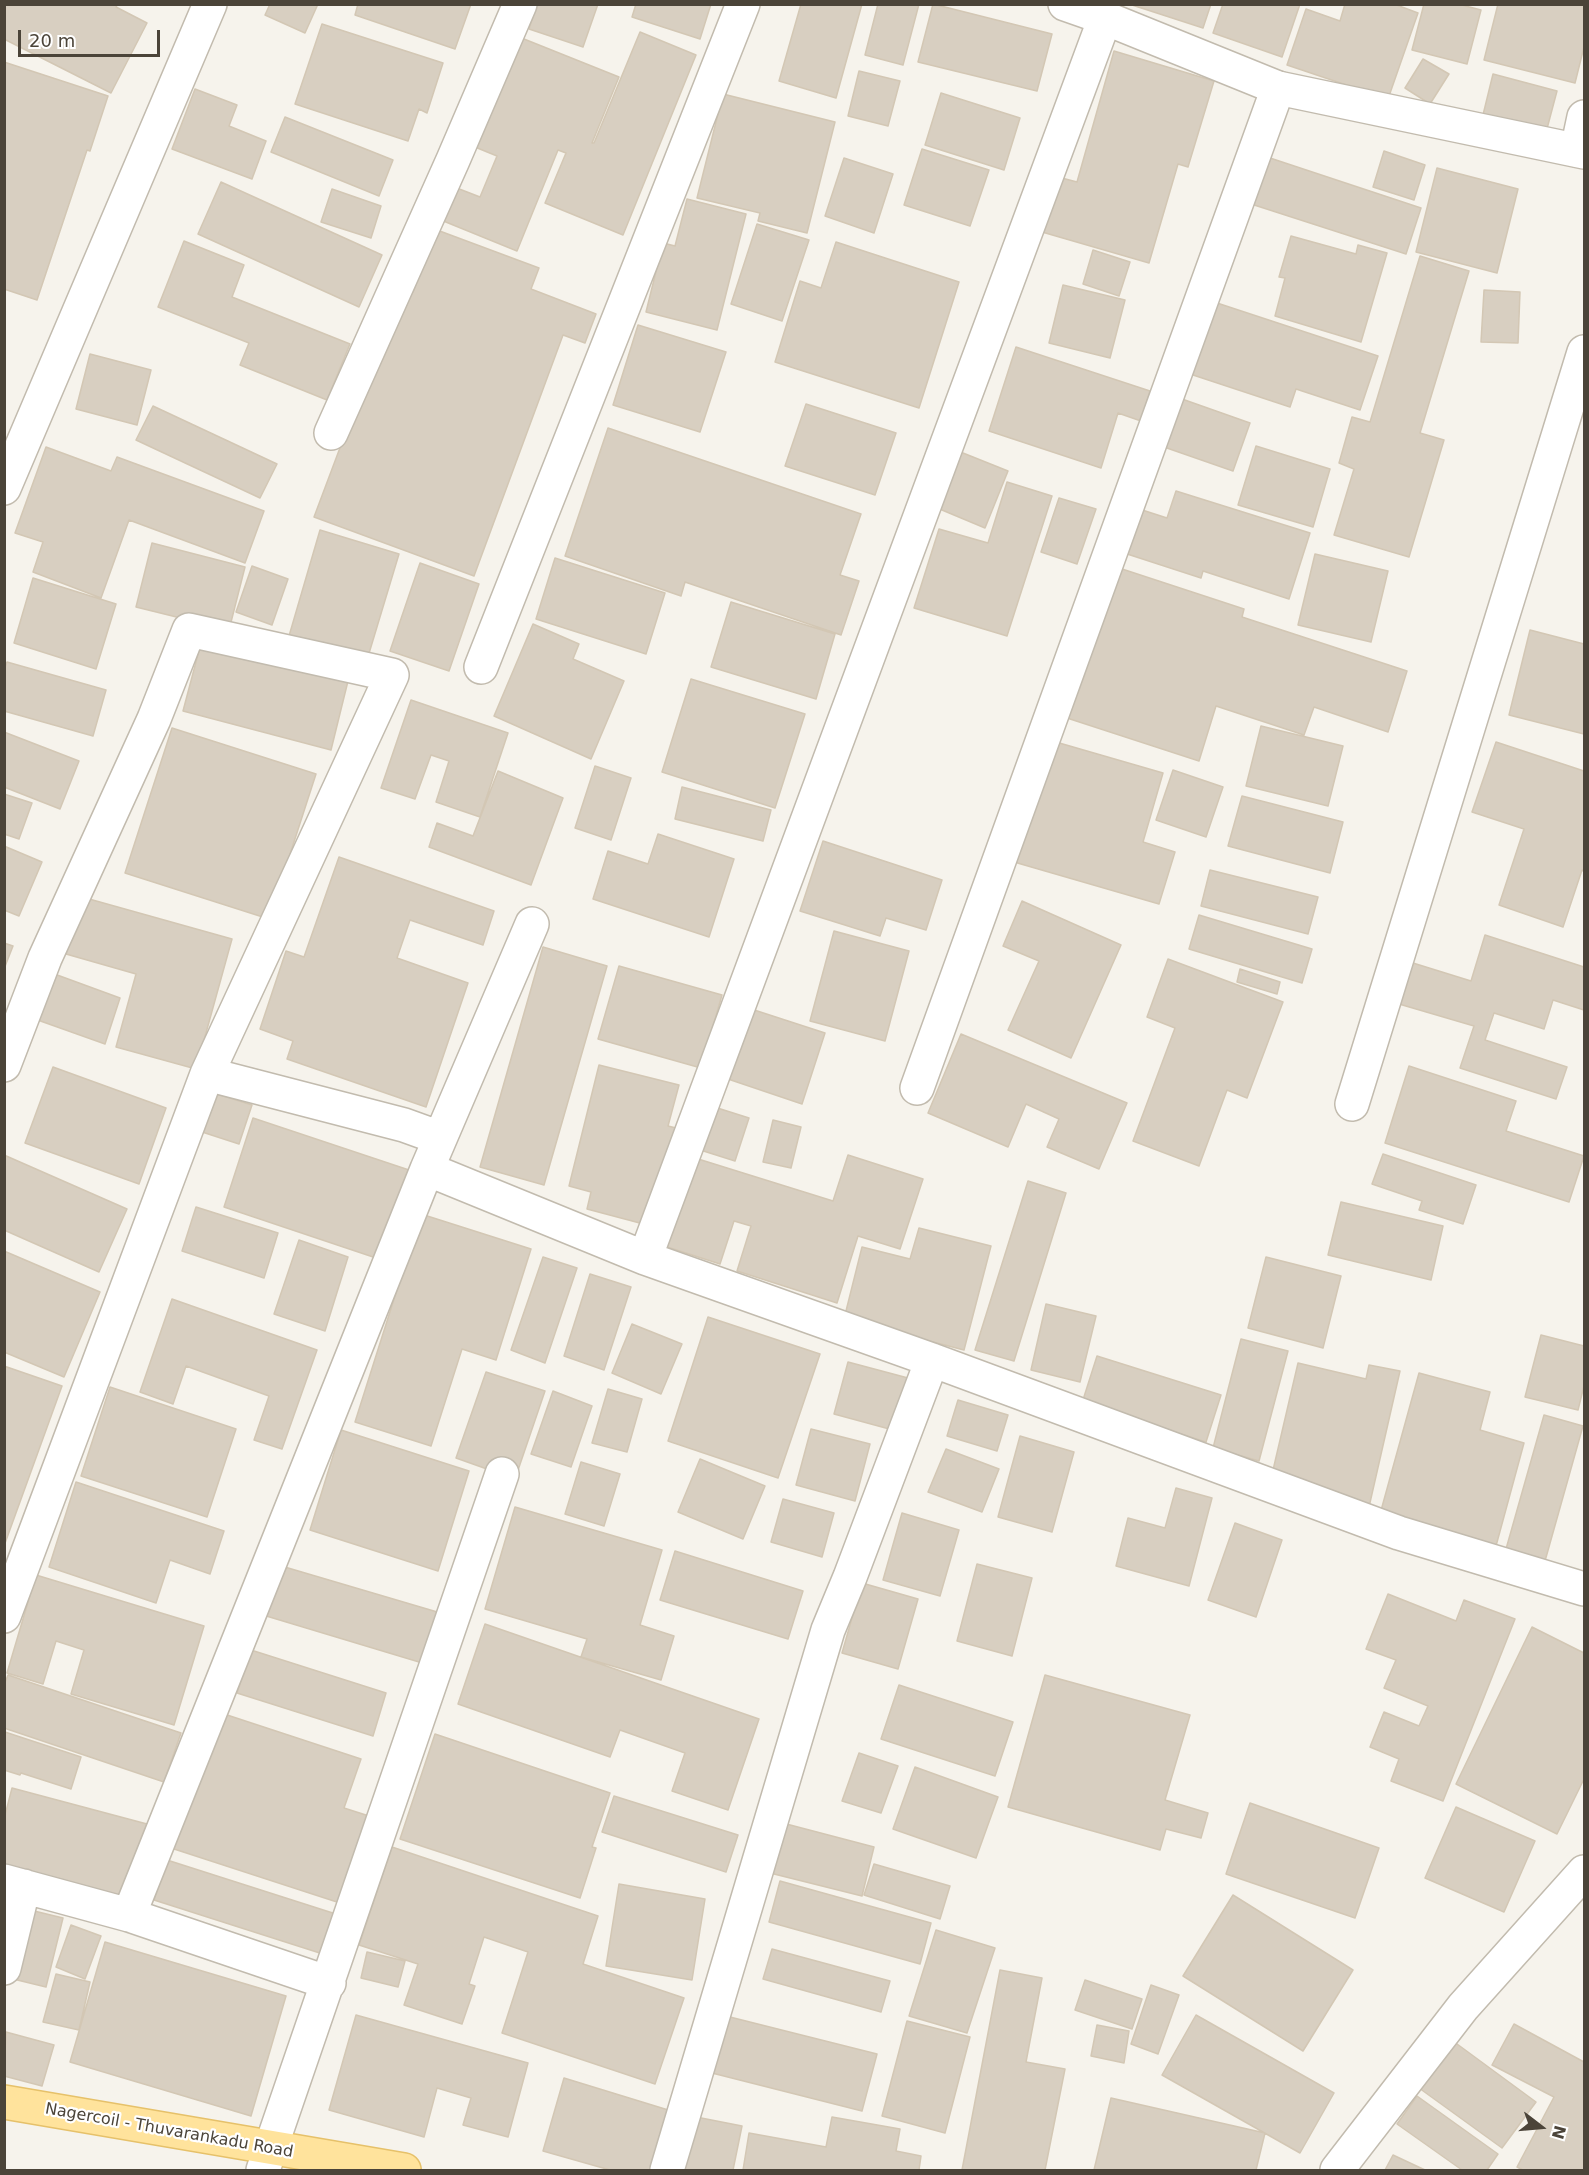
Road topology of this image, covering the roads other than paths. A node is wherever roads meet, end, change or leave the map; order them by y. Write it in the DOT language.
graph roads {
  1 [pos="210,4"];
  2 [pos="520,4"];
  3 [pos="743,4"];
  4 [pos="1065,4"];
  5 [pos="1106,18"];
  6 [pos="1278,88"];
  7 [pos="1584,117"];
  8 [pos="1581,151"];
  9 [pos="1584,352"];
  10 [pos="331,433"];
  11 [pos="4,488"];
  12 [pos="482,666"];
  13 [pos="532,924"];
  14 [pos="4,1065"];
  15 [pos="207,1074"];
  16 [pos="917,1088"];
  17 [pos="1352,1104"];
  18 [pos="440,1138"];
  19 [pos="427,1169"];
  20 [pos="645,1258"];
  21 [pos="932,1360"];
  22 [pos="502,1474"];
  23 [pos="1584,1589"];
  24 [pos="4,1617"];
  25 [pos="1584,1872"];
  26 [pos="14,1883"];
  27 [pos="129,1915"];
  28 [pos="4,1968"];
  29 [pos="329,1983"];
  30 [pos="4,2102"];
  31 [pos="267,2160"];
  32 [pos="404,2170"];
  33 [pos="666,2170"];
  34 [pos="1337,2170"];
  1 -- 11 [label="street"];
  2 -- 10 [label="street"];
  3 -- 12 [label="street"];
  4 -- 5 [label="street"];
  5 -- 6 [label="street"];
  5 -- 20 [label="street"];
  6 -- 8 [label="street"];
  6 -- 16 [label="street"];
  7 -- 8 [label="street"];
  9 -- 17 [label="street"];
  13 -- 18 [label="street"];
  14 -- 15 [label="street"];
  15 -- 18 [label="street"];
  15 -- 24 [label="street"];
  18 -- 19 [label="street"];
  19 -- 20 [label="street"];
  19 -- 27 [label="street"];
  20 -- 21 [label="street"];
  21 -- 23 [label="street"];
  21 -- 33 [label="street"];
  22 -- 29 [label="street"];
  25 -- 34 [label="street"];
  26 -- 27 [label="street"];
  26 -- 28 [label="street"];
  27 -- 29 [label="street"];
  29 -- 31 [label="street"];
  30 -- 31 [label="main road, Nagercoil - Thuvarankadu Road"];
  31 -- 32 [label="main road, Nagercoil - Thuvarankadu Road"];
}
